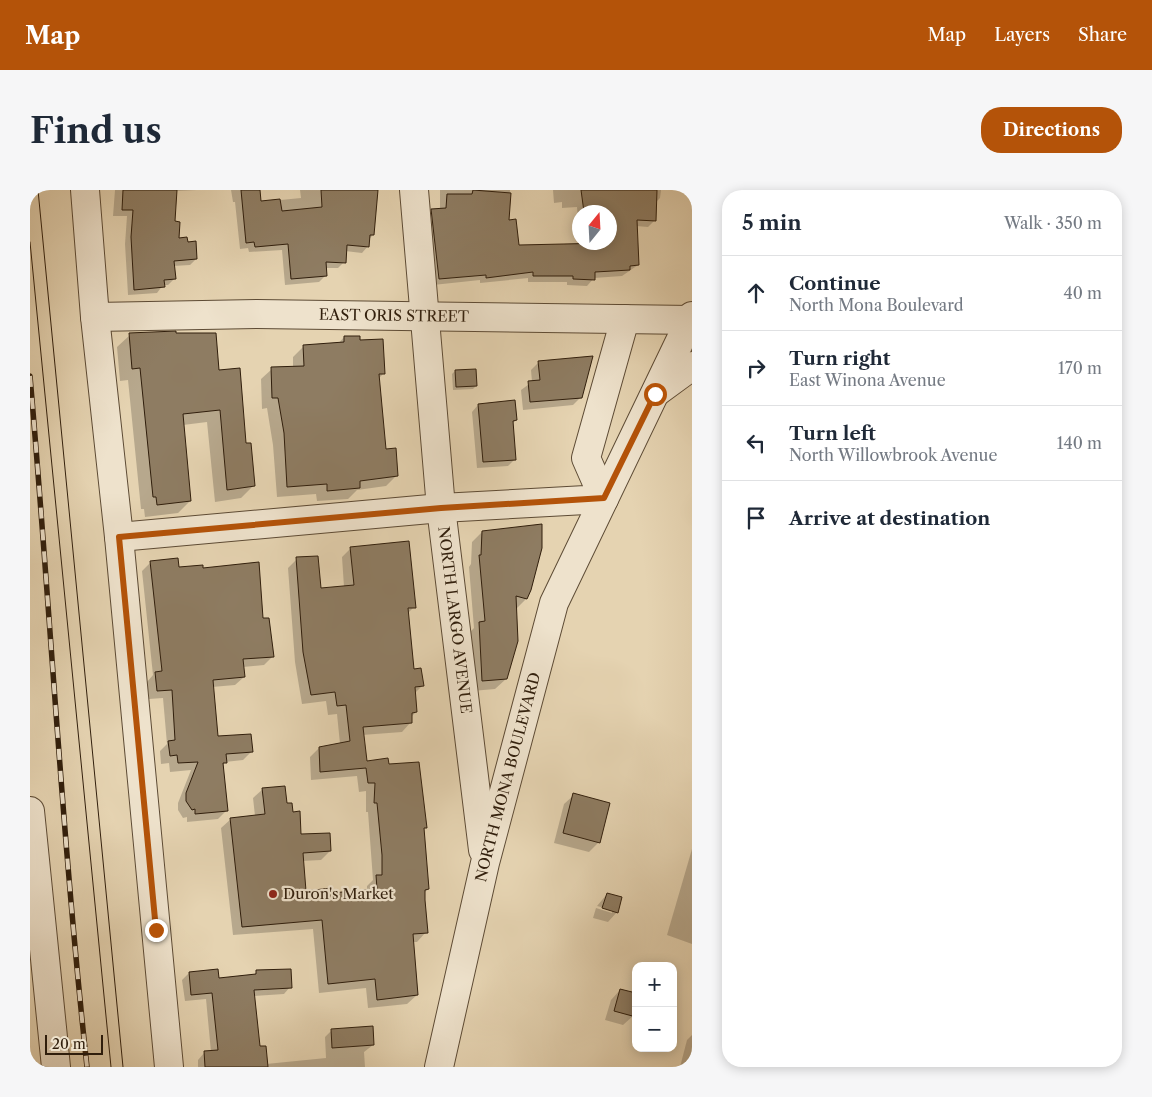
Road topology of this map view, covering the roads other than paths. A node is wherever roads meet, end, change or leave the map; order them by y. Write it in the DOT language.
graph roads {
  1 [pos="85,190"];
  2 [pos="414,190"];
  3 [pos="425,316"];
  4 [pos="95,317"];
  5 [pos="692,318"];
  6 [pos="625,319"];
  7 [pos="692,366"];
  8 [pos="655,394"];
  9 [pos="604,498"];
  10 [pos="441,508"];
  11 [pos="119,537"];
  12 [pos="30,811"];
  13 [pos="485,864"];
  14 [pos="56,1067"];
  15 [pos="169,1067"];
  16 [pos="440,1067"];
  1 -- 4 [label="street"];
  2 -- 3 [label="street, NORTH LARGO AVENUE"];
  3 -- 4 [label="street, EAST ORIS STREET"];
  3 -- 6 [label="street, EAST ORIS STREET"];
  3 -- 10 [label="street, NORTH LARGO AVENUE"];
  4 -- 11 [label="street"];
  5 -- 6 [label="street, EAST ORIS STREET"];
  5 -- 8 [label="street, NORTH MONA BOULEVARD"];
  6 -- 9 [label="street"];
  7 -- 8 [label="street"];
  8 -- 9 [label="street, NORTH MONA BOULEVARD"];
  9 -- 10 [label="street"];
  9 -- 13 [label="street, NORTH MONA BOULEVARD"];
  10 -- 11 [label="street"];
  10 -- 13 [label="street, NORTH LARGO AVENUE"];
  11 -- 15 [label="street"];
  12 -- 14 [label="street"];
  13 -- 16 [label="street, NORTH MONA BOULEVARD"];
}
